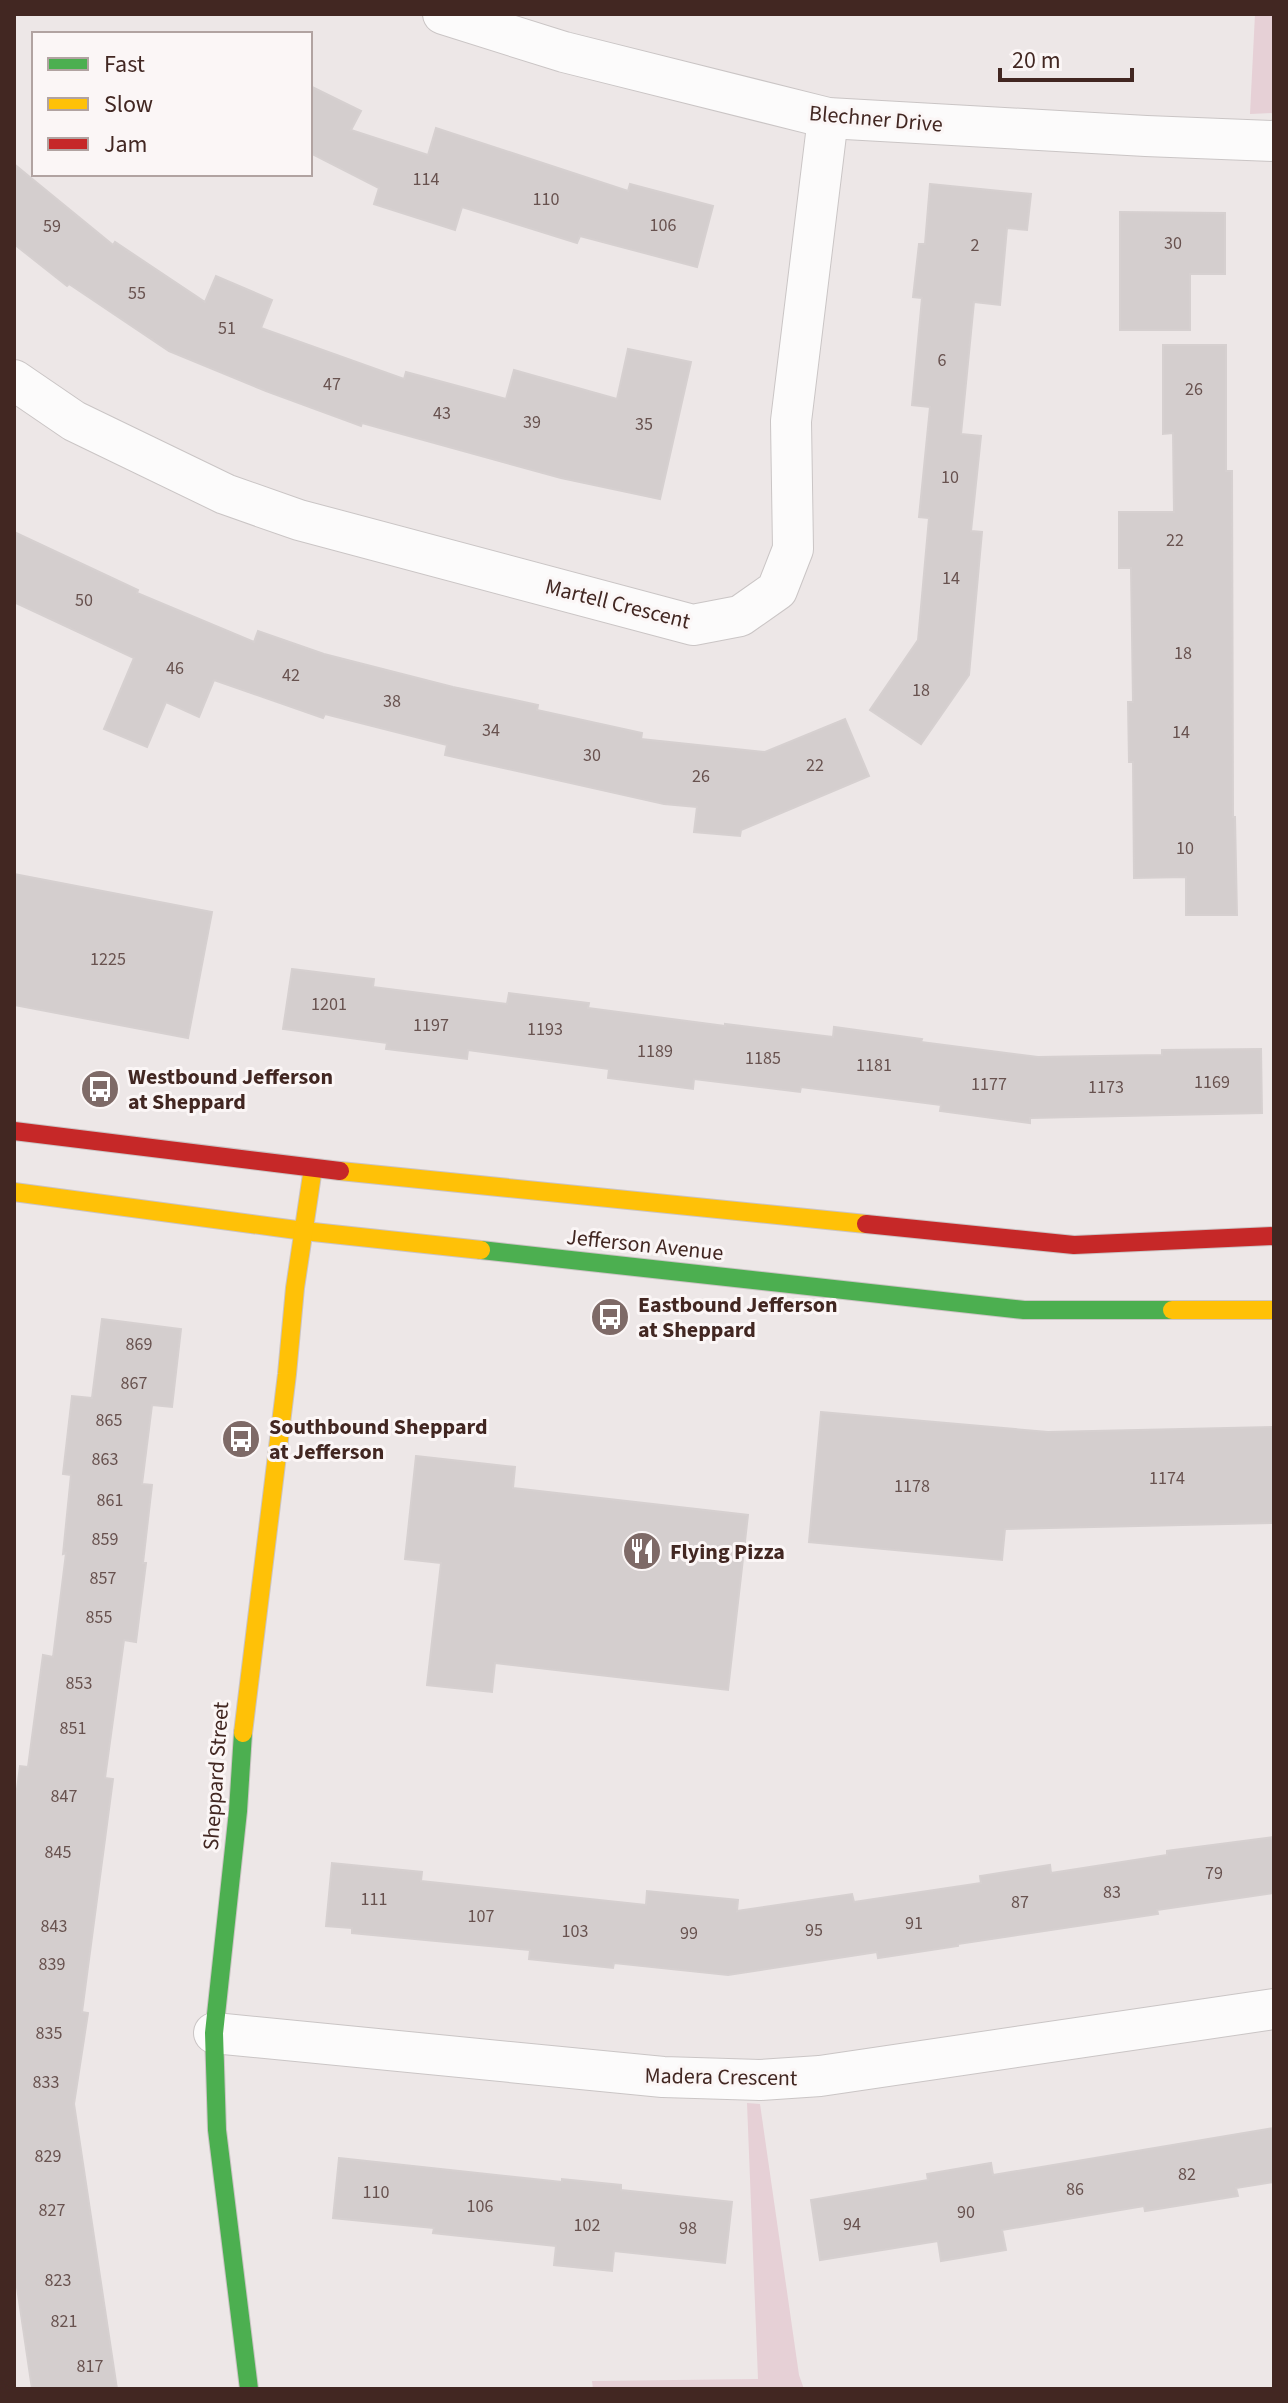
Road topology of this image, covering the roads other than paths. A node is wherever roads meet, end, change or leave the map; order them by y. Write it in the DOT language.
graph roads {
  1 [pos="443,14"];
  2 [pos="828,118"];
  3 [pos="1274,141"];
  4 [pos="14,380"];
  5 [pos="14,1131"];
  6 [pos="313,1168"];
  7 [pos="14,1192"];
  8 [pos="304,1231"];
  9 [pos="1274,1236"];
  10 [pos="1274,1310"];
  11 [pos="1274,2009"];
  12 [pos="214,2033"];
  13 [pos="249,2389"];
  1 -- 2 [label="street, Blechner Drive"];
  2 -- 3 [label="street, Blechner Drive"];
  2 -- 4 [label="street, Martell Crescent"];
  5 -- 6 [label="street, Jefferson Avenue"];
  6 -- 8 [label="street, Sheppard Street"];
  6 -- 9 [label="street, Jefferson Avenue"];
  7 -- 8 [label="street, Jefferson Avenue"];
  8 -- 10 [label="street, Jefferson Avenue"];
  8 -- 12 [label="street, Sheppard Street"];
  11 -- 12 [label="street, Madera Crescent"];
  12 -- 13 [label="street, Sheppard Street"];
}
